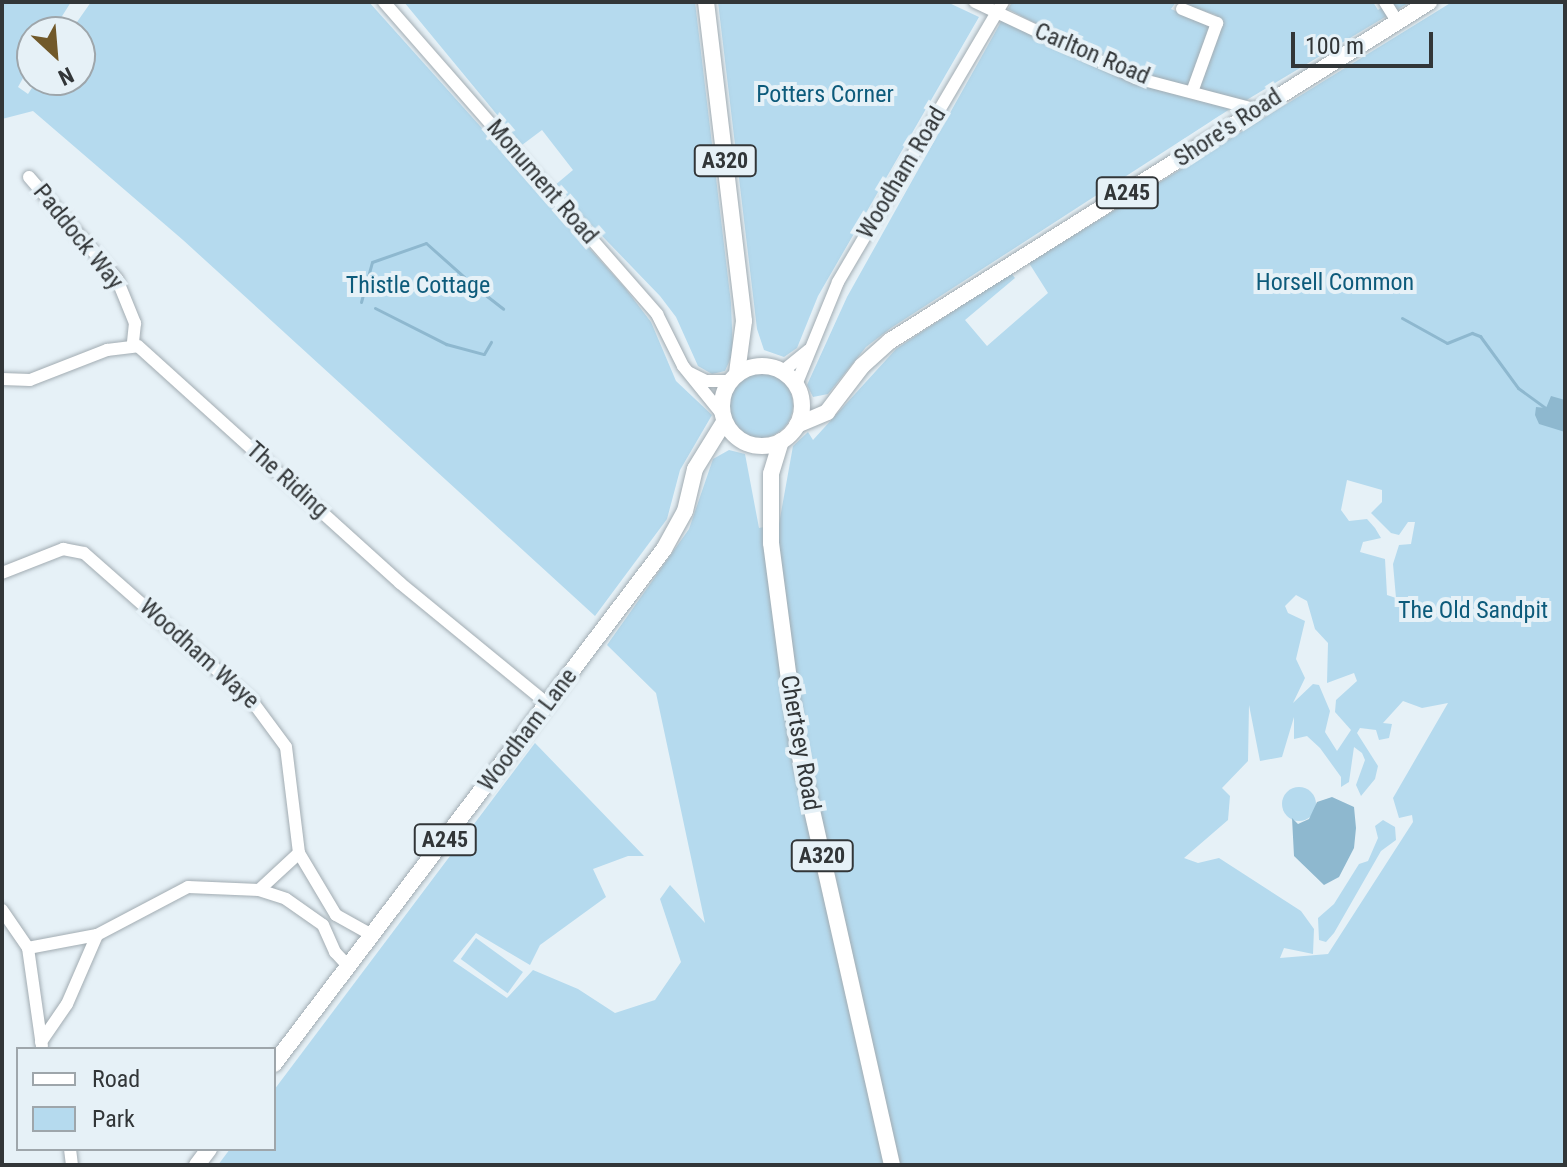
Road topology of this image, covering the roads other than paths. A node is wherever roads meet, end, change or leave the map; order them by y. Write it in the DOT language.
graph roads {
  1 [pos="384,2"];
  2 [pos="706,2"];
  3 [pos="975,2"];
  4 [pos="1385,2"];
  5 [pos="1429,2"];
  6 [pos="1000,7"];
  7 [pos="1182,9"];
  8 [pos="1397,21"];
  9 [pos="1192,92"];
  10 [pos="1258,110"];
  11 [pos="29,177"];
  12 [pos="744,321"];
  13 [pos="133,343"];
  14 [pos="810,349"];
  15 [pos="761,365"];
  16 [pos="687,371"];
  17 [pos="783,371"];
  18 [pos="733,377"];
  19 [pos="2,379"];
  20 [pos="799,392"];
  21 [pos="838,398"];
  22 [pos="723,418"];
  23 [pos="797,425"];
  24 [pos="738,439"];
  25 [pos="781,441"];
  26 [pos="755,446"];
  27 [pos="701,460"];
  28 [pos="769,504"];
  29 [pos="3,574"];
  30 [pos="548,704"];
  31 [pos="299,853"];
  32 [pos="259,890"];
  33 [pos="2,910"];
  34 [pos="336,915"];
  35 [pos="325,927"];
  36 [pos="97,935"];
  37 [pos="372,935"];
  38 [pos="28,948"];
  39 [pos="348,966"];
  40 [pos="42,1046"];
  41 [pos="276,1061"];
  42 [pos="892,1165"];
  1 -- 16 [label="street, Monument Road"];
  2 -- 12 [label="main road, A320"];
  3 -- 6 [label="street, Carlton Road"];
  4 -- 8 [label="street"];
  5 -- 8 [label="main road, Shore's Road / A245"];
  6 -- 9 [label="street, Carlton Road"];
  6 -- 14 [label="street, Woodham Road"];
  7 -- 9 [label="street"];
  8 -- 10 [label="main road, Shore's Road / A245"];
  9 -- 10 [label="street, Carlton Road"];
  10 -- 21 [label="main road, Shore's Road / A245"];
  11 -- 13 [label="street, Paddock Way"];
  12 -- 15 [label="main road, A320"];
  12 -- 18 [label="main road, A320"];
  13 -- 19 [label="street"];
  13 -- 30 [label="street, The Riding"];
  14 -- 17 [label="street, Woodham Road"];
  14 -- 20 [label="street, Woodham Road"];
  15 -- 17 [label="main road"];
  15 -- 18 [label="main road"];
  16 -- 18 [label="street"];
  16 -- 22 [label="street, Monument Road"];
  17 -- 20 [label="main road"];
  18 -- 22 [label="main road, A245"];
  20 -- 21 [label="main road"];
  20 -- 23 [label="main road"];
  21 -- 23 [label="main road, Shore's Road / A245"];
  22 -- 24 [label="main road"];
  22 -- 27 [label="main road, Woodham Lane / A245"];
  23 -- 25 [label="main road, A245"];
  24 -- 26 [label="main road"];
  24 -- 27 [label="main road"];
  25 -- 26 [label="main road"];
  25 -- 28 [label="main road, Chertsey Road / A320"];
  26 -- 28 [label="main road, Chertsey Road / A320"];
  27 -- 30 [label="main road, Woodham Lane / A245"];
  28 -- 42 [label="main road, Chertsey Road / A320"];
  29 -- 31 [label="street, Woodham Waye"];
  30 -- 37 [label="main road, Woodham Lane / A245"];
  31 -- 32 [label="street"];
  31 -- 34 [label="street, Woodham Waye"];
  32 -- 35 [label="street"];
  32 -- 36 [label="street"];
  33 -- 38 [label="street"];
  34 -- 35 [label="street"];
  34 -- 37 [label="street"];
  35 -- 39 [label="street"];
  36 -- 38 [label="street"];
  36 -- 40 [label="street"];
  37 -- 39 [label="main road, Woodham Lane / A245"];
  38 -- 40 [label="street"];
  39 -- 41 [label="main road, Woodham Lane / A245"];
}
